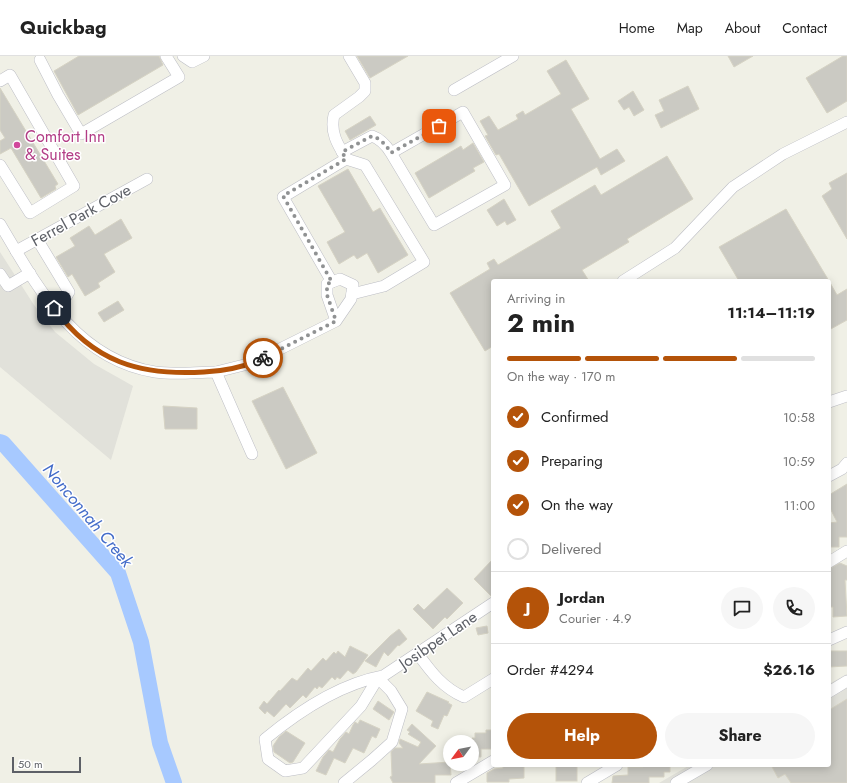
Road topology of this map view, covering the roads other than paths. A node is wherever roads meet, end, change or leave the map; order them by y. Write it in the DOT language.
graph roads {
  1 [pos="166,56"];
  2 [pos="183,56"];
  3 [pos="204,56"];
  4 [pos="349,56"];
  5 [pos="513,56"];
  6 [pos="40,60"];
  7 [pos="0,81"];
  8 [pos="454,90"];
  9 [pos="847,122"];
  10 [pos="391,153"];
  11 [pos="344,156"];
  12 [pos="0,164"];
  13 [pos="147,179"];
  14 [pos="0,224"];
  15 [pos="36,239"];
  16 [pos="16,251"];
  17 [pos="30,273"];
  18 [pos="0,274"];
  19 [pos="626,279"];
  20 [pos="332,282"];
  21 [pos="352,294"];
  22 [pos="57,312"];
  23 [pos="336,321"];
  24 [pos="216,372"];
  25 [pos="847,396"];
  26 [pos="831,401"];
  27 [pos="252,454"];
  28 [pos="847,463"];
  29 [pos="831,475"];
  30 [pos="847,551"];
  31 [pos="831,561"];
  32 [pos="491,604"];
  33 [pos="847,632"];
  34 [pos="831,639"];
  35 [pos="418,654"];
  36 [pos="380,677"];
  37 [pos="491,680"];
  38 [pos="847,681"];
  39 [pos="831,691"];
  40 [pos="491,762"];
  41 [pos="614,767"];
  42 [pos="704,767"];
  43 [pos="344,783"];
  44 [pos="456,783"];
  45 [pos="587,783"];
  46 [pos="676,783"];
  1 -- 6 [label="street"];
  2 -- 3 [label="street"];
  4 -- 11 [label="street"];
  5 -- 8 [label="street"];
  7 -- 12 [label="street"];
  9 -- 19 [label="street"];
  10 -- 10 [label="street"];
  10 -- 11 [label="street"];
  11 -- 20 [label="street"];
  11 -- 21 [label="street"];
  13 -- 15 [label="street, Ferrel Park Cove"];
  14 -- 16 [label="street"];
  15 -- 16 [label="street, Ferrel Park Cove"];
  15 -- 22 [label="street"];
  16 -- 17 [label="street"];
  17 -- 18 [label="street"];
  17 -- 22 [label="street"];
  20 -- 21 [label="street"];
  20 -- 23 [label="street"];
  21 -- 23 [label="street"];
  22 -- 24 [label="street"];
  23 -- 24 [label="street"];
  24 -- 27 [label="street"];
  25 -- 26 [label="street"];
  28 -- 29 [label="street"];
  30 -- 31 [label="street"];
  32 -- 35 [label="street, Josibpet Lane"];
  33 -- 34 [label="street"];
  35 -- 36 [label="street, Josibpet Lane"];
  35 -- 37 [label="street"];
  36 -- 36 [label="street"];
  36 -- 43 [label="street"];
  38 -- 39 [label="street"];
  40 -- 44 [label="street"];
  41 -- 45 [label="street"];
  42 -- 46 [label="street"];
}
